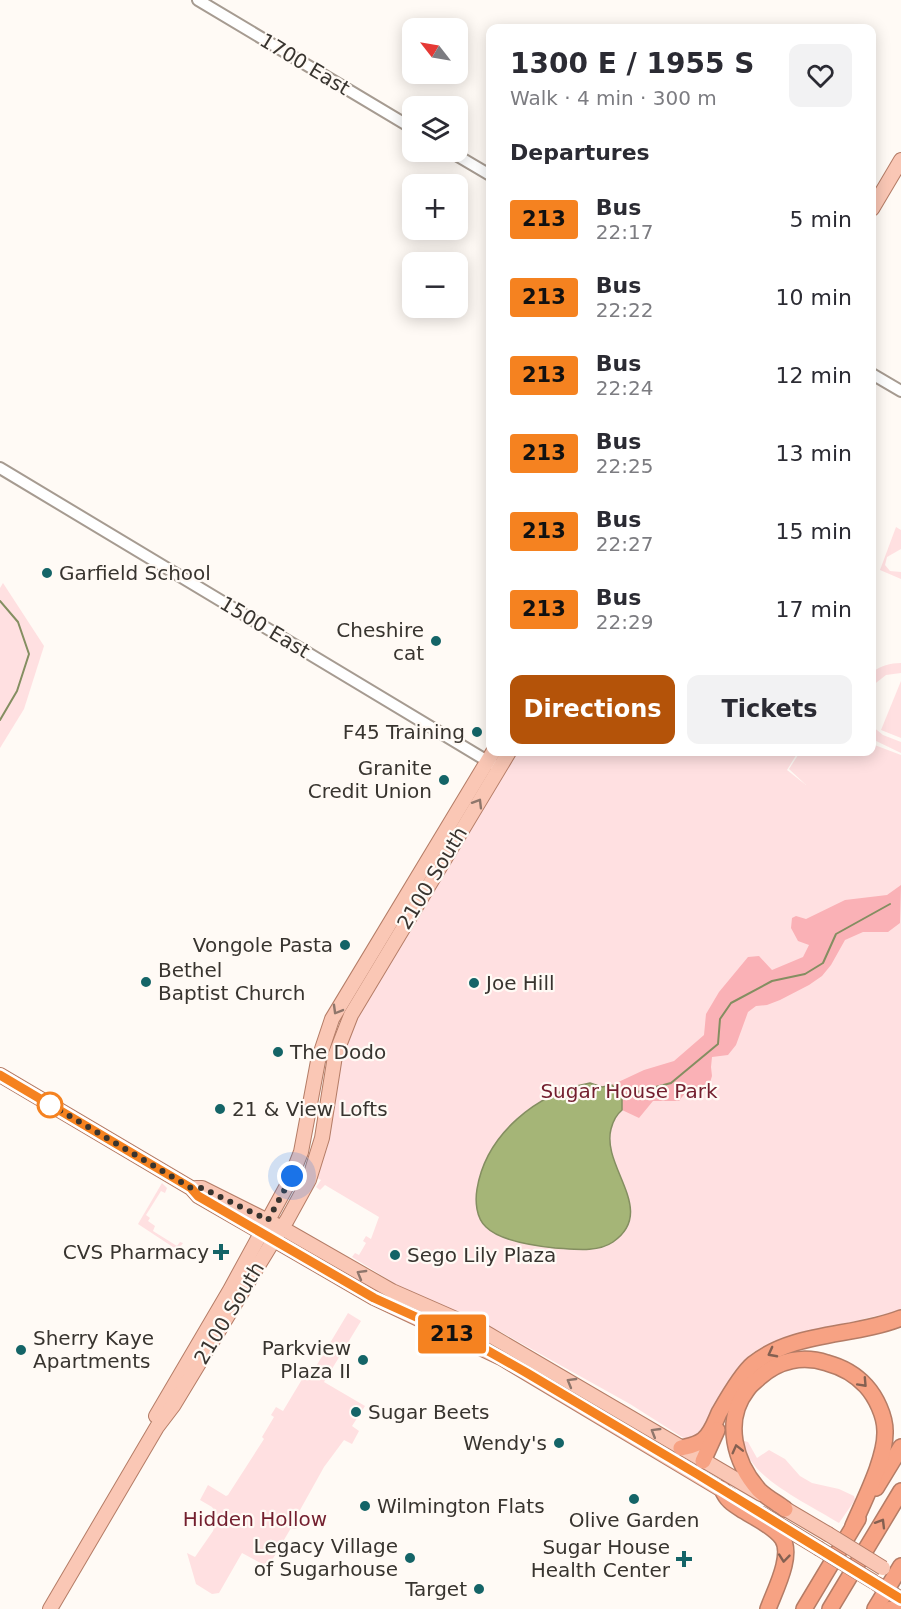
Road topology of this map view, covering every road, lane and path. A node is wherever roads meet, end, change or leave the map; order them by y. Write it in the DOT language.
graph roads {
  1 [pos="198,0"];
  2 [pos="402,122"];
  3 [pos="901,160"];
  4 [pos="468,162"];
  5 [pos="486,173"];
  6 [pos="876,202"];
  7 [pos="876,376"];
  8 [pos="901,391"];
  9 [pos="0,468"];
  10 [pos="486,756"];
  11 [pos="493,760"];
  12 [pos="0,1075"];
  13 [pos="265,1226"];
  14 [pos="278,1233"];
  15 [pos="901,1318"];
  16 [pos="201,1341"];
  17 [pos="733,1391"];
  18 [pos="173,1406"];
  19 [pos="901,1447"];
  20 [pos="681,1448"];
  21 [pos="703,1461"];
  22 [pos="114,1487"];
  23 [pos="722,1489"];
  24 [pos="901,1491"];
  25 [pos="785,1509"];
  26 [pos="105,1519"];
  27 [pos="853,1526"];
  28 [pos="895,1572"];
  29 [pos="880,1587"];
  30 [pos="901,1599"];
  31 [pos="42,1609"];
  32 [pos="50,1609"];
  33 [pos="768,1609"];
  34 [pos="804,1609"];
  35 [pos="830,1609"];
  36 [pos="875,1609"];
  37 [pos="891,1609"];
  38 [pos="901,1609"];
  1 -- 2 [label="street, 1700 East"];
  3 -- 6 [label="main road"];
  4 -- 5 [label="street"];
  7 -- 8 [label="street"];
  9 -- 10 [label="street, 1500 East"];
  11 -- 13 [label="main road, 2100 South, one-way"];
  14 -- 11 [label="main road, 2100 South, one-way"];
  12 -- 13 [label="main road"];
  13 -- 14 [label="main road"];
  13 -- 16 [label="main road, 2100 South"];
  14 -- 18 [label="main road, 2100 South"];
  20 -- 14 [label="main road, one-way"];
  14 -- 23 [label="main road"];
  15 -- 17 [label="highway, one-way"];
  16 -- 18 [label="main road"];
  16 -- 22 [label="main road, 2100 South"];
  17 -- 20 [label="highway"];
  17 -- 21 [label="highway"];
  18 -- 26 [label="main road, 2100 South"];
  19 -- 27 [label="highway"];
  20 -- 21 [label="main road"];
  21 -- 25 [label="main road"];
  22 -- 26 [label="main road"];
  22 -- 31 [label="main road, 2100 South"];
  23 -- 29 [label="main road, bridge"];
  23 -- 33 [label="highway, one-way"];
  35 -- 24 [label="highway, one-way"];
  25 -- 27 [label="highway, one-way"];
  25 -- 28 [label="main road, bridge"];
  26 -- 32 [label="main road, 2100 South"];
  27 -- 34 [label="highway"];
  28 -- 29 [label="highway"];
  29 -- 30 [label="main road"];
  29 -- 36 [label="highway"];
  37 -- 38 [label="highway"];
}
